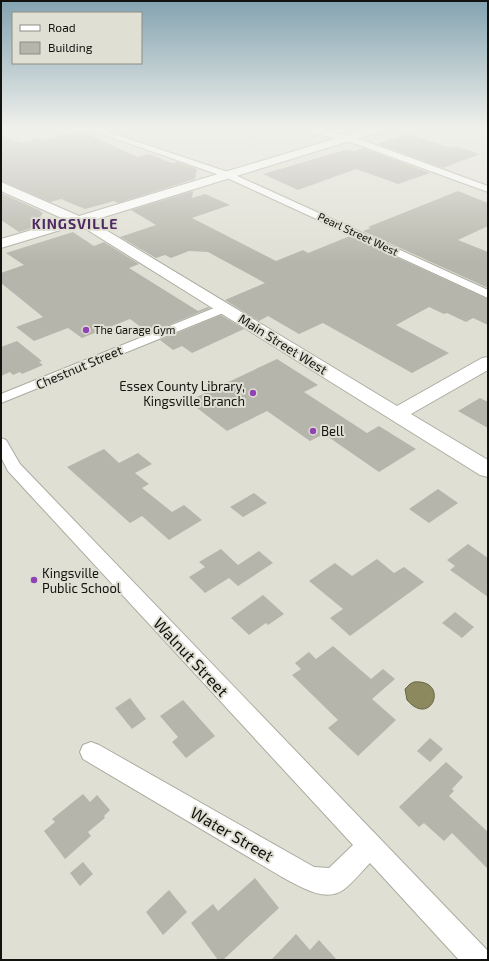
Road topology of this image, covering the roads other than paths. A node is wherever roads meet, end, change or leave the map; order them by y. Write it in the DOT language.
graph roads {
  1 [pos="228,174"];
  2 [pos="445,174"];
  3 [pos="1,186"];
  4 [pos="488,189"];
  5 [pos="77,220"];
  6 [pos="1,244"];
  7 [pos="488,294"];
  8 [pos="224,308"];
  9 [pos="488,362"];
  10 [pos="1,399"];
  11 [pos="397,414"];
  12 [pos="1,443"];
  13 [pos="488,470"];
  14 [pos="91,752"];
  15 [pos="369,847"];
  16 [pos="477,960"];
  1 -- 5 [label="main road"];
  1 -- 7 [label="street, Pearl Street West"];
  2 -- 4 [label="street"];
  3 -- 5 [label="main road, Main Street West"];
  5 -- 6 [label="main road"];
  5 -- 8 [label="main road, Main Street West"];
  8 -- 10 [label="street, Chestnut Street"];
  8 -- 11 [label="main road, Main Street West"];
  9 -- 11 [label="main road"];
  11 -- 13 [label="main road, Main Street West"];
  12 -- 15 [label="street, Walnut Street"];
  14 -- 15 [label="street, Water Street"];
  15 -- 16 [label="street, Walnut Street"];
}
